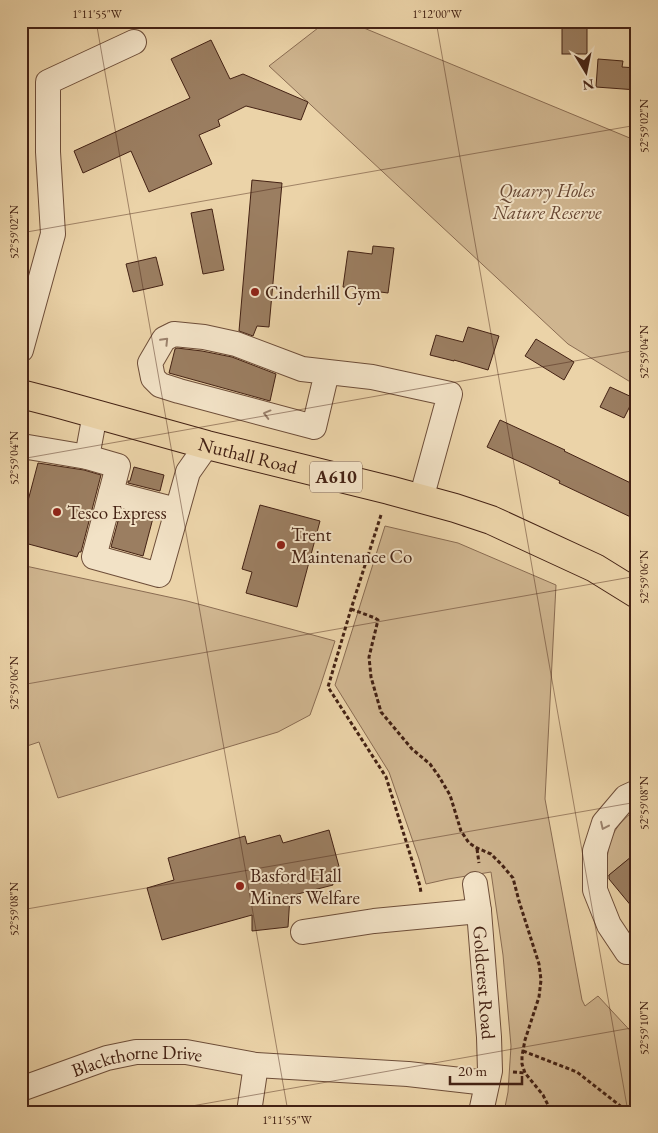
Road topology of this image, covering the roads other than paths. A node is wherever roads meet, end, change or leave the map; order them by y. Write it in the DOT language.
graph roads {
  1 [pos="134,42"];
  2 [pos="21,350"];
  3 [pos="327,372"];
  4 [pos="21,394"];
  5 [pos="95,414"];
  6 [pos="207,445"];
  7 [pos="21,450"];
  8 [pos="87,457"];
  9 [pos="111,493"];
  10 [pos="421,499"];
  11 [pos="177,510"];
  12 [pos="637,594"];
  13 [pos="637,792"];
  14 [pos="475,884"];
  15 [pos="478,911"];
  16 [pos="303,932"];
  17 [pos="637,951"];
  18 [pos="256,1065"];
  19 [pos="487,1083"];
  20 [pos="21,1089"];
  21 [pos="249,1112"];
  22 [pos="481,1112"];
  1 -- 2 [label="street"];
  3 -- 3 [label="street, one-way"];
  3 -- 10 [label="street"];
  4 -- 5 [label="highway, Nuthall Road / A610"];
  5 -- 6 [label="highway, Nuthall Road / A610"];
  5 -- 8 [label="street"];
  6 -- 10 [label="highway, Nuthall Road / A610"];
  6 -- 11 [label="street"];
  7 -- 8 [label="street"];
  8 -- 9 [label="street"];
  9 -- 11 [label="street"];
  9 -- 11 [label="street"];
  10 -- 12 [label="highway, Nuthall Road / A610"];
  13 -- 17 [label="street, one-way"];
  14 -- 15 [label="street, Goldcrest Road"];
  15 -- 16 [label="street, Goldcrest Road"];
  15 -- 19 [label="street, Goldcrest Road"];
  18 -- 19 [label="street, Blackthorne Drive"];
  18 -- 20 [label="street, Blackthorne Drive"];
  18 -- 21 [label="street"];
  19 -- 22 [label="street, Goldcrest Road"];
}
